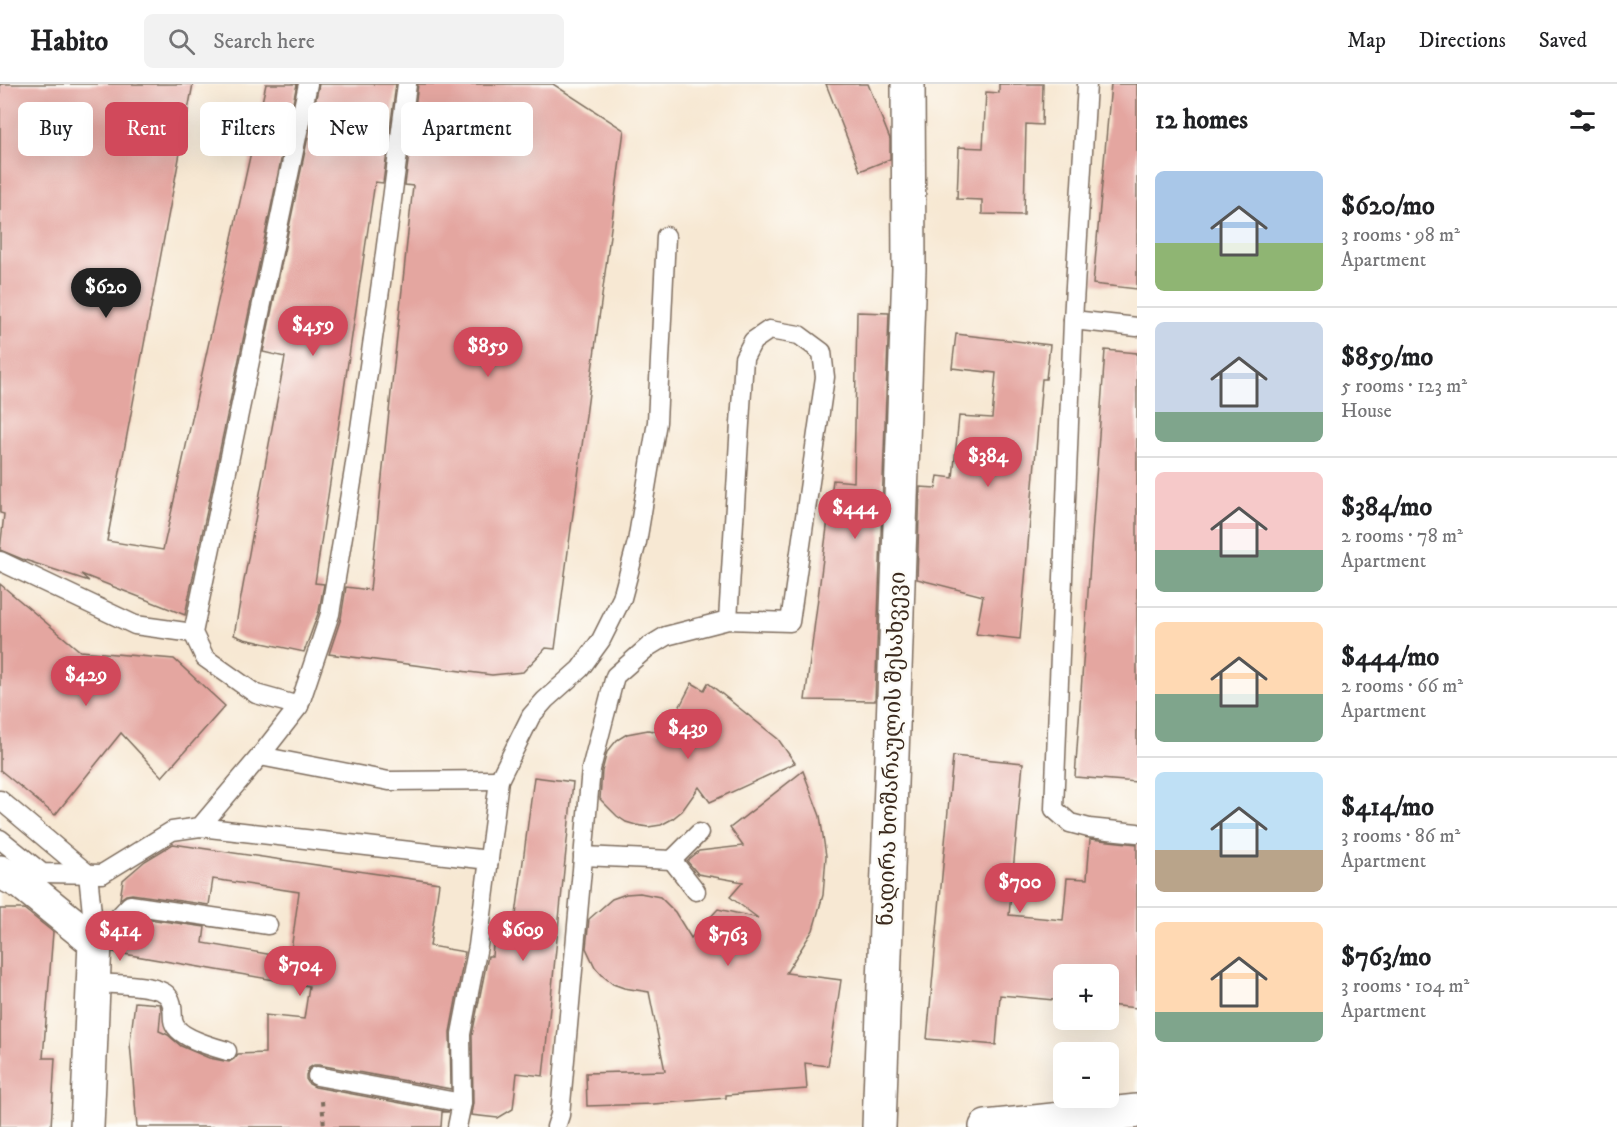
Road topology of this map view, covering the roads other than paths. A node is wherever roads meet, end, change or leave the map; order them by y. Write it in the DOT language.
graph roads {
  1 [pos="308,84"];
  2 [pos="407,84"];
  3 [pos="908,84"];
  4 [pos="1087,84"];
  5 [pos="666,236"];
  6 [pos="1073,320"];
  7 [pos="1137,327"];
  8 [pos="0,561"];
  9 [pos="728,620"];
  10 [pos="193,633"];
  11 [pos="299,706"];
  12 [pos="260,756"];
  13 [pos="499,780"];
  14 [pos="0,800"];
  15 [pos="200,827"];
  16 [pos="699,833"];
  17 [pos="1137,833"];
  18 [pos="0,839"];
  19 [pos="583,856"];
  20 [pos="672,860"];
  21 [pos="489,861"];
  22 [pos="0,872"];
  23 [pos="88,874"];
  24 [pos="696,891"];
  25 [pos="268,925"];
  26 [pos="95,942"];
  27 [pos="93,983"];
  28 [pos="227,1051"];
  29 [pos="317,1076"];
  30 [pos="462,1103"];
  31 [pos="1137,1111"];
  32 [pos="1022,1125"];
  33 [pos="87,1127"];
  34 [pos="457,1127"];
  35 [pos="556,1127"];
  36 [pos="879,1127"];
  37 [pos="986,1127"];
  1 -- 10 [label="lane"];
  2 -- 11 [label="lane"];
  3 -- 36 [label="street, ნადირა ხოშარაულის შესახვევი"];
  4 -- 6 [label="lane"];
  5 -- 13 [label="lane"];
  6 -- 7 [label="lane"];
  6 -- 17 [label="lane"];
  8 -- 10 [label="lane"];
  9 -- 9 [label="lane"];
  9 -- 19 [label="lane"];
  10 -- 11 [label="lane"];
  11 -- 12 [label="lane"];
  12 -- 13 [label="lane"];
  12 -- 15 [label="lane"];
  13 -- 21 [label="lane"];
  14 -- 23 [label="lane"];
  15 -- 21 [label="lane"];
  15 -- 23 [label="lane"];
  16 -- 20 [label="lane"];
  18 -- 23 [label="lane"];
  19 -- 20 [label="lane"];
  19 -- 35 [label="lane"];
  20 -- 24 [label="lane"];
  21 -- 30 [label="lane"];
  22 -- 26 [label="street"];
  23 -- 26 [label="lane"];
  25 -- 26 [label="lane"];
  26 -- 27 [label="street"];
  27 -- 28 [label="lane"];
  27 -- 33 [label="street"];
  29 -- 30 [label="lane"];
  30 -- 34 [label="lane"];
  31 -- 32 [label="street"];
  32 -- 37 [label="street"];
}
